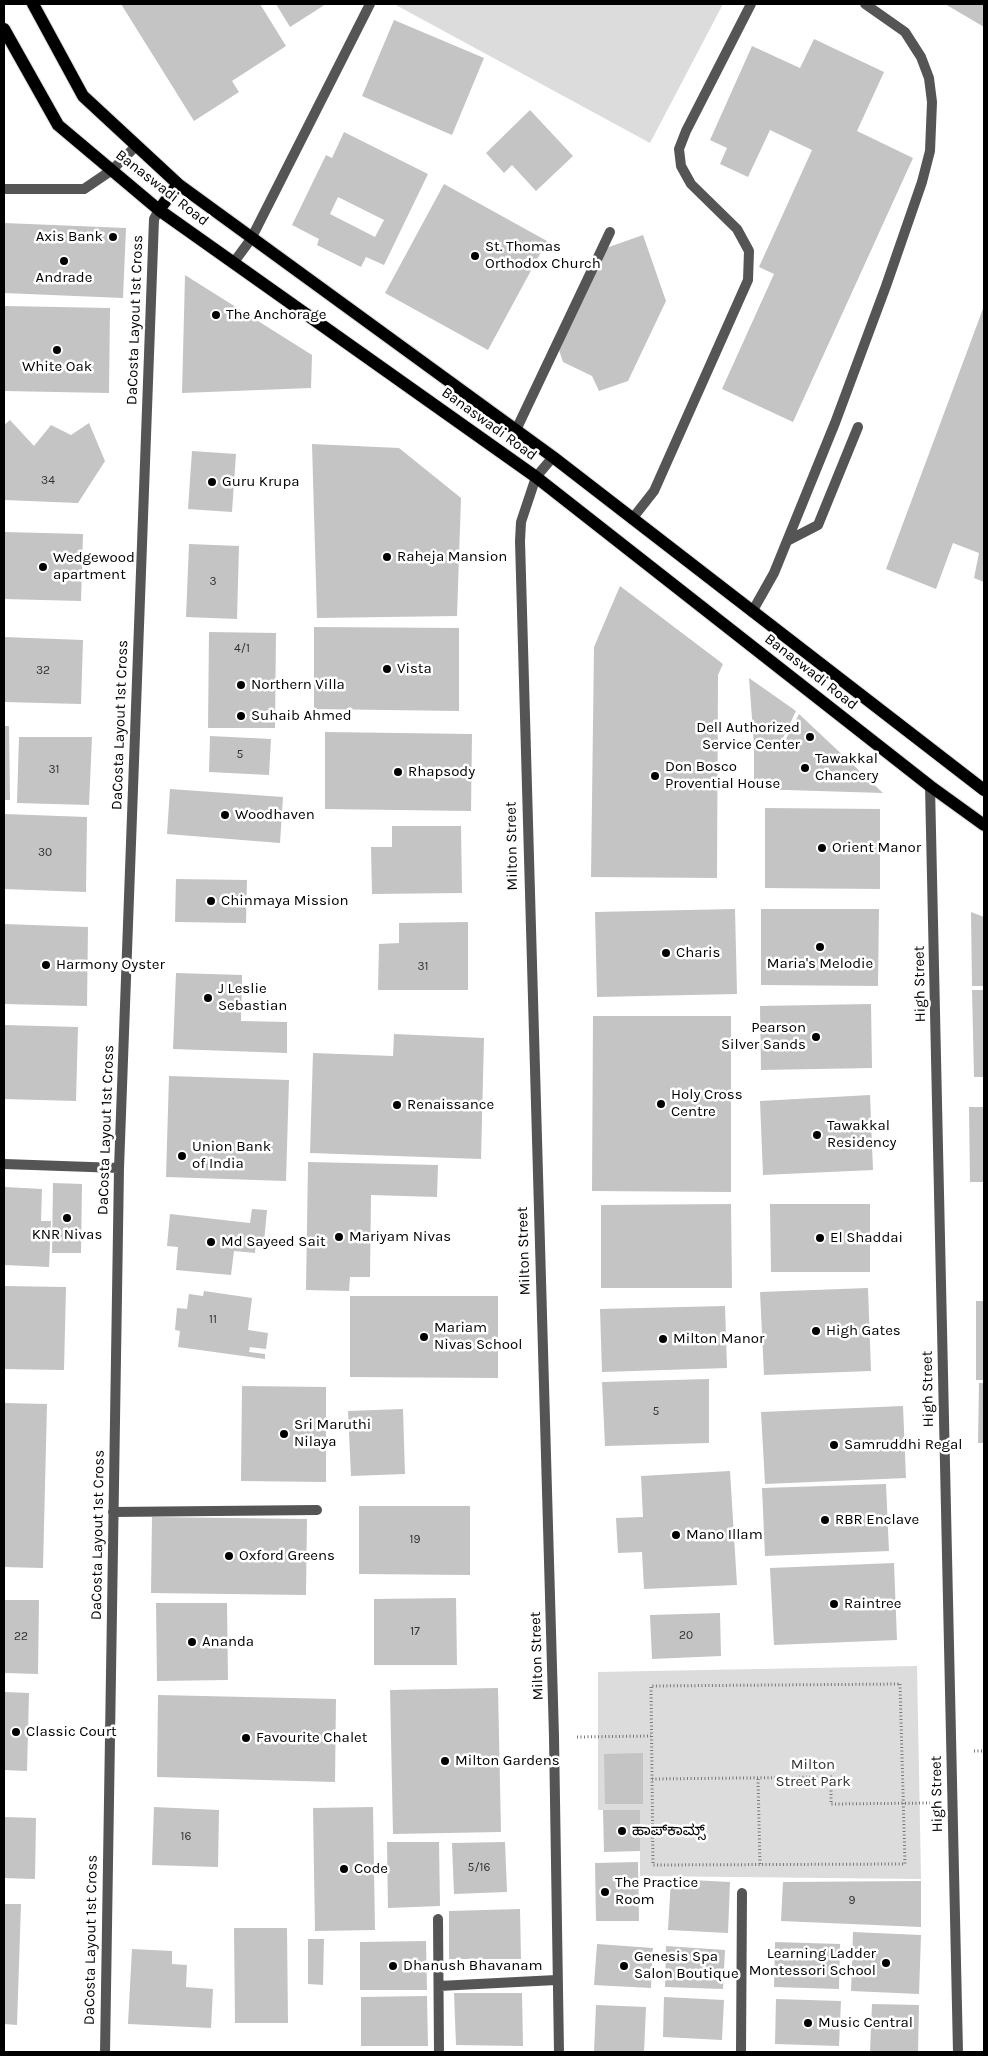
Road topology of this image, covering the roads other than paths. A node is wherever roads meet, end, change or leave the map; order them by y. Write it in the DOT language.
graph roads {
  1 [pos="33,4"];
  2 [pos="370,4"];
  3 [pos="751,4"];
  4 [pos="865,4"];
  5 [pos="4,29"];
  6 [pos="136,145"];
  7 [pos="112,170"];
  8 [pos="178,184"];
  9 [pos="4,189"];
  10 [pos="159,210"];
  11 [pos="610,232"];
  12 [pos="251,239"];
  13 [pos="234,262"];
  14 [pos="858,427"];
  15 [pos="516,430"];
  16 [pos="553,457"];
  17 [pos="536,477"];
  18 [pos="632,519"];
  19 [pos="787,540"];
  20 [pos="752,612"];
  21 [pos="930,786"];
  22 [pos="984,790"];
  23 [pos="984,825"];
  24 [pos="4,1164"];
  25 [pos="119,1168"];
  26 [pos="317,1510"];
  27 [pos="113,1512"];
  28 [pos="742,1893"];
  29 [pos="438,1918"];
  30 [pos="556,1980"];
  31 [pos="439,1986"];
  32 [pos="105,2052"];
  33 [pos="439,2052"];
  34 [pos="559,2052"];
  35 [pos="741,2052"];
  36 [pos="958,2052"];
  1 -- 6 [label="main road, Banaswadi Road"];
  2 -- 12 [label="street"];
  3 -- 18 [label="street"];
  4 -- 19 [label="street"];
  5 -- 7 [label="main road, Banaswadi Road"];
  6 -- 7 [label="street"];
  6 -- 8 [label="main road, Banaswadi Road"];
  7 -- 9 [label="street"];
  7 -- 10 [label="main road, Banaswadi Road"];
  8 -- 10 [label="main road"];
  8 -- 12 [label="main road, Banaswadi Road"];
  10 -- 13 [label="main road, Banaswadi Road"];
  10 -- 25 [label="street, DaCosta Layout 1st Cross"];
  11 -- 15 [label="street"];
  12 -- 13 [label="street"];
  12 -- 15 [label="main road, Banaswadi Road"];
  13 -- 17 [label="main road, Banaswadi Road"];
  14 -- 19 [label="street"];
  15 -- 16 [label="main road, Banaswadi Road"];
  16 -- 17 [label="street, Milton Street"];
  16 -- 18 [label="main road, Banaswadi Road"];
  17 -- 21 [label="main road, Banaswadi Road"];
  17 -- 30 [label="street, Milton Street"];
  18 -- 20 [label="main road, Banaswadi Road"];
  19 -- 20 [label="street"];
  20 -- 22 [label="main road, Banaswadi Road"];
  21 -- 23 [label="main road, Banaswadi Road"];
  21 -- 36 [label="street, High Street"];
  24 -- 25 [label="street"];
  25 -- 27 [label="street, DaCosta Layout 1st Cross"];
  26 -- 27 [label="street"];
  27 -- 32 [label="street, DaCosta Layout 1st Cross"];
  28 -- 35 [label="street"];
  29 -- 31 [label="street"];
  30 -- 31 [label="street"];
  30 -- 34 [label="street, Milton Street"];
  31 -- 33 [label="street"];
}
